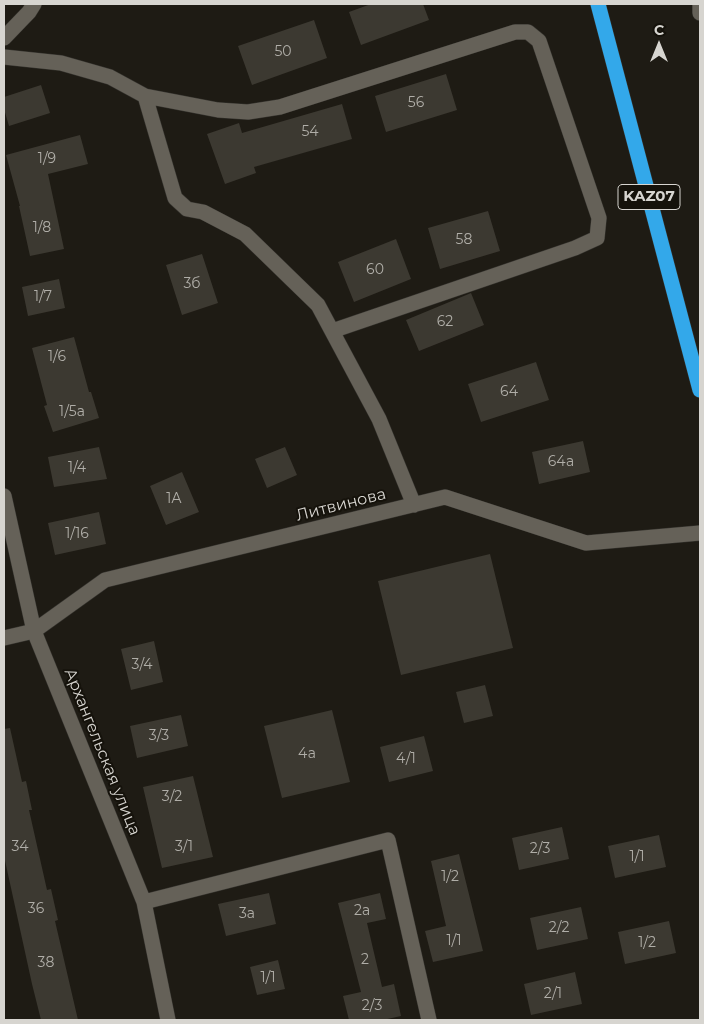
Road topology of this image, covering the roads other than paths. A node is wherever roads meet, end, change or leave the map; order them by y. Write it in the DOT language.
graph roads {
  1 [pos="34,4"];
  2 [pos="598,4"];
  3 [pos="700,4"];
  4 [pos="700,13"];
  5 [pos="4,38"];
  6 [pos="4,57"];
  7 [pos="145,96"];
  8 [pos="332,331"];
  9 [pos="700,390"];
  10 [pos="4,496"];
  11 [pos="414,505"];
  12 [pos="700,533"];
  13 [pos="34,631"];
  14 [pos="4,638"];
  15 [pos="144,902"];
  16 [pos="168,1020"];
  17 [pos="429,1020"];
  1 -- 5 [label="street"];
  2 -- 9 [label="highway, KAZ07"];
  3 -- 4 [label="street"];
  6 -- 7 [label="street"];
  7 -- 8 [label="street"];
  7 -- 8 [label="street"];
  8 -- 11 [label="street"];
  10 -- 13 [label="street, Архангельская улица"];
  11 -- 12 [label="street, Литвинова"];
  11 -- 13 [label="street, Литвинова"];
  13 -- 14 [label="street, Литвинова"];
  13 -- 15 [label="street, Архангельская улица"];
  15 -- 16 [label="street, Архангельская улица"];
  15 -- 17 [label="street"];
}
